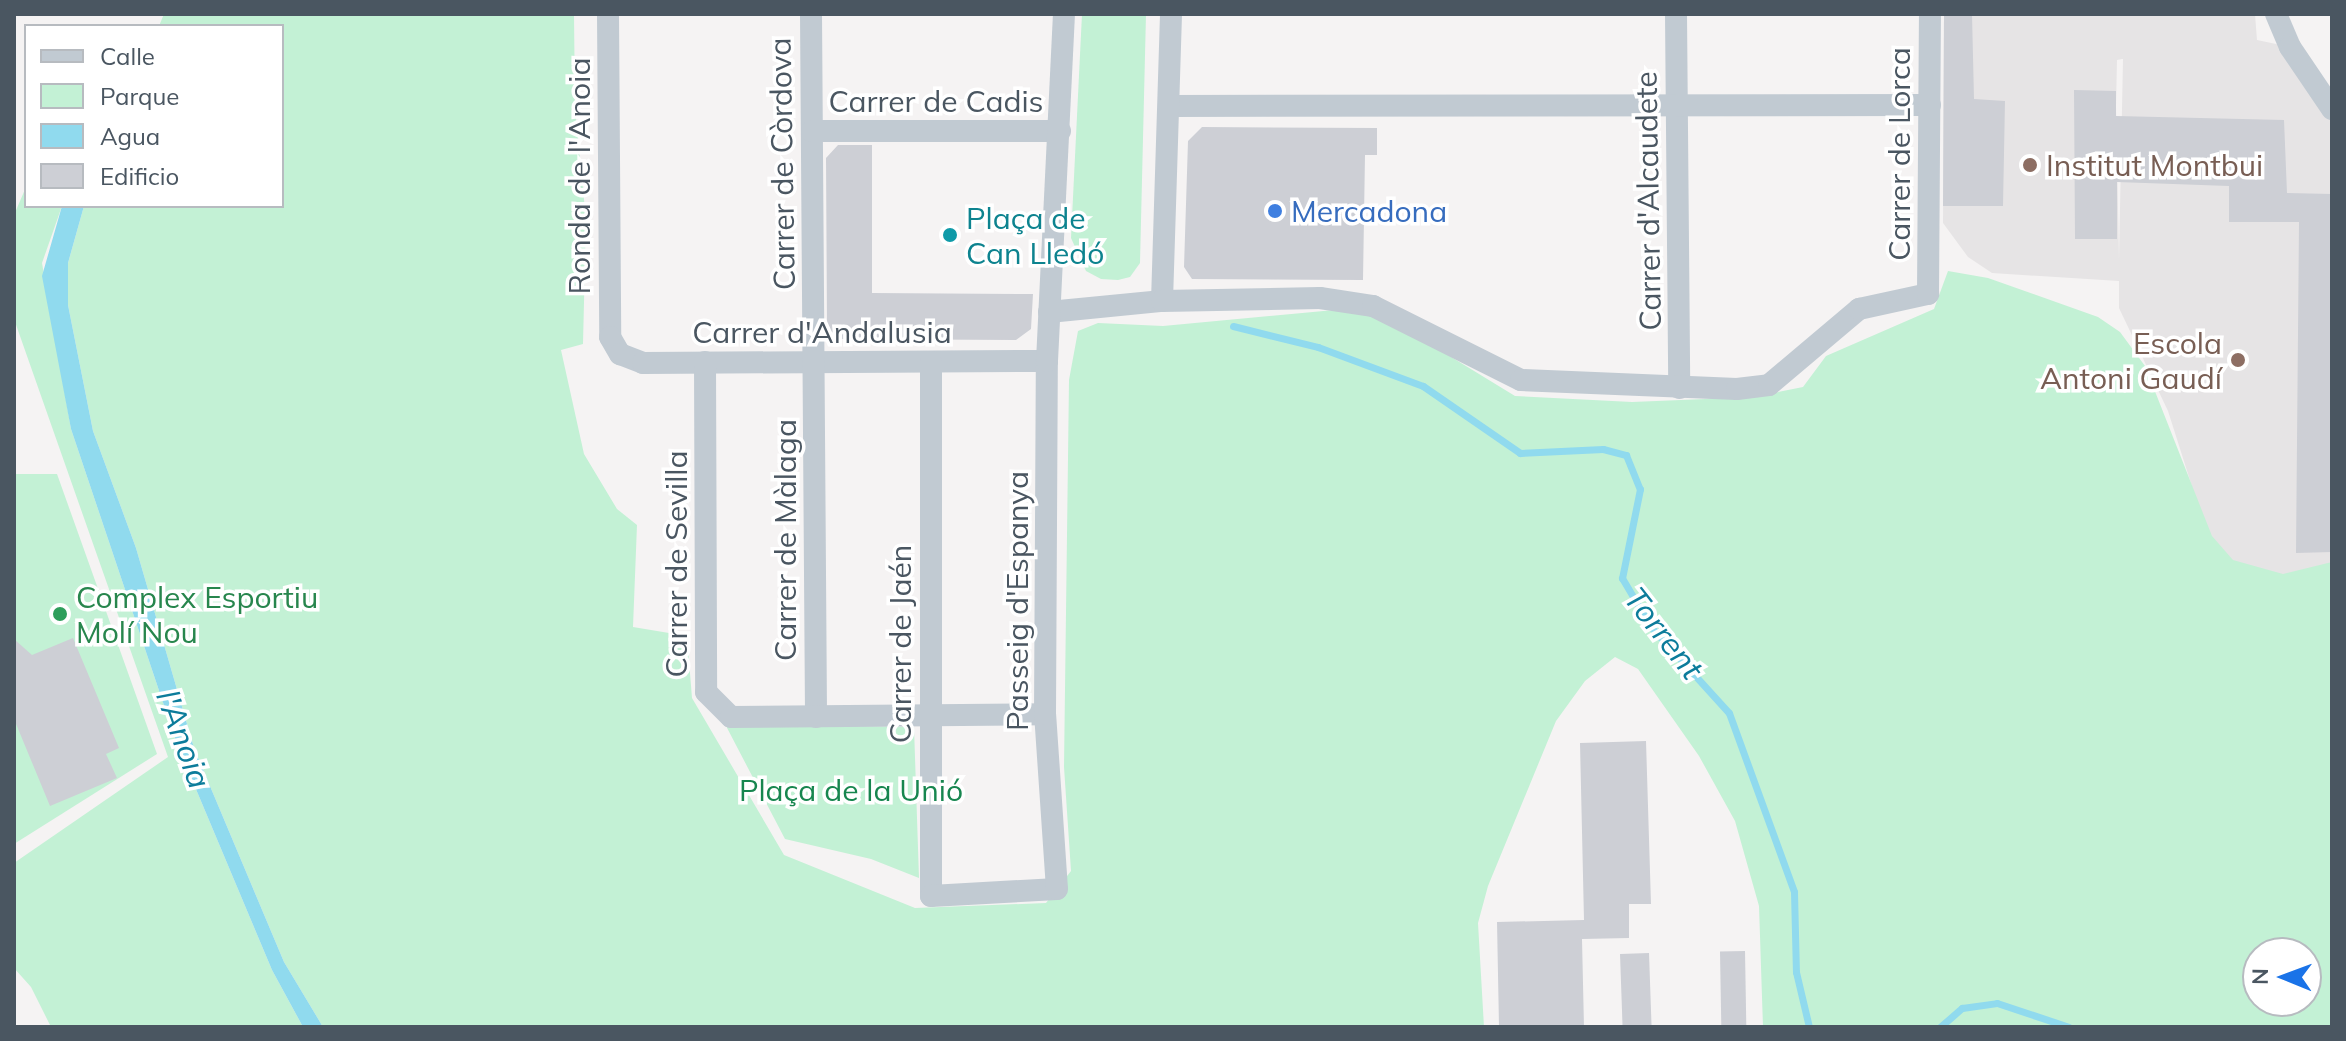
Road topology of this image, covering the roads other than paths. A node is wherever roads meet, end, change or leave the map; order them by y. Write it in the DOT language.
graph roads {
  1 [pos="608,14"];
  2 [pos="811,14"];
  3 [pos="1064,14"];
  4 [pos="1171,14"];
  5 [pos="1676,14"];
  6 [pos="1930,14"];
  7 [pos="2276,14"];
  8 [pos="1930,105"];
  9 [pos="1169,106"];
  10 [pos="1676,109"];
  11 [pos="2332,109"];
  12 [pos="812,131"];
  13 [pos="1060,131"];
  14 [pos="1162,301"];
  15 [pos="1049,312"];
  16 [pos="610,337"];
  17 [pos="1047,361"];
  18 [pos="705,362"];
  19 [pos="815,362"];
  20 [pos="931,362"];
  21 [pos="1679,388"];
  22 [pos="1045,714"];
  23 [pos="929,715"];
  24 [pos="816,717"];
  25 [pos="1057,889"];
  1 -- 16 [label="street, Ronda de l'Anoia"];
  2 -- 12 [label="street, Carrer de Còrdova"];
  3 -- 13 [label="street, Passeig d'Espanya"];
  4 -- 9 [label="street"];
  5 -- 10 [label="street, Carrer d'Alcaudete"];
  6 -- 8 [label="street, Carrer de Lorca"];
  7 -- 11 [label="street"];
  8 -- 10 [label="street"];
  8 -- 21 [label="street, Carrer de Lorca"];
  9 -- 10 [label="street"];
  9 -- 14 [label="street"];
  10 -- 21 [label="street, Carrer d'Alcaudete"];
  12 -- 13 [label="street, Carrer de Cadis"];
  12 -- 19 [label="street, Carrer de Còrdova"];
  13 -- 15 [label="street, Passeig d'Espanya"];
  14 -- 15 [label="street"];
  14 -- 21 [label="street"];
  15 -- 17 [label="street, Passeig d'Espanya"];
  16 -- 18 [label="street, Carrer d'Andalusia"];
  17 -- 20 [label="street, Carrer d'Andalusia"];
  17 -- 22 [label="street, Passeig d'Espanya"];
  18 -- 19 [label="street, Carrer d'Andalusia"];
  18 -- 24 [label="street, Carrer de Sevilla"];
  19 -- 20 [label="street, Carrer d'Andalusia"];
  19 -- 24 [label="street, Carrer de Màlaga"];
  20 -- 23 [label="street, Carrer de Jaén"];
  22 -- 23 [label="street, Carrer de Sevilla"];
  22 -- 25 [label="street, Passeig d'Espanya"];
  23 -- 24 [label="street, Carrer de Sevilla"];
  23 -- 25 [label="street, Carrer de Jaén"];
}
